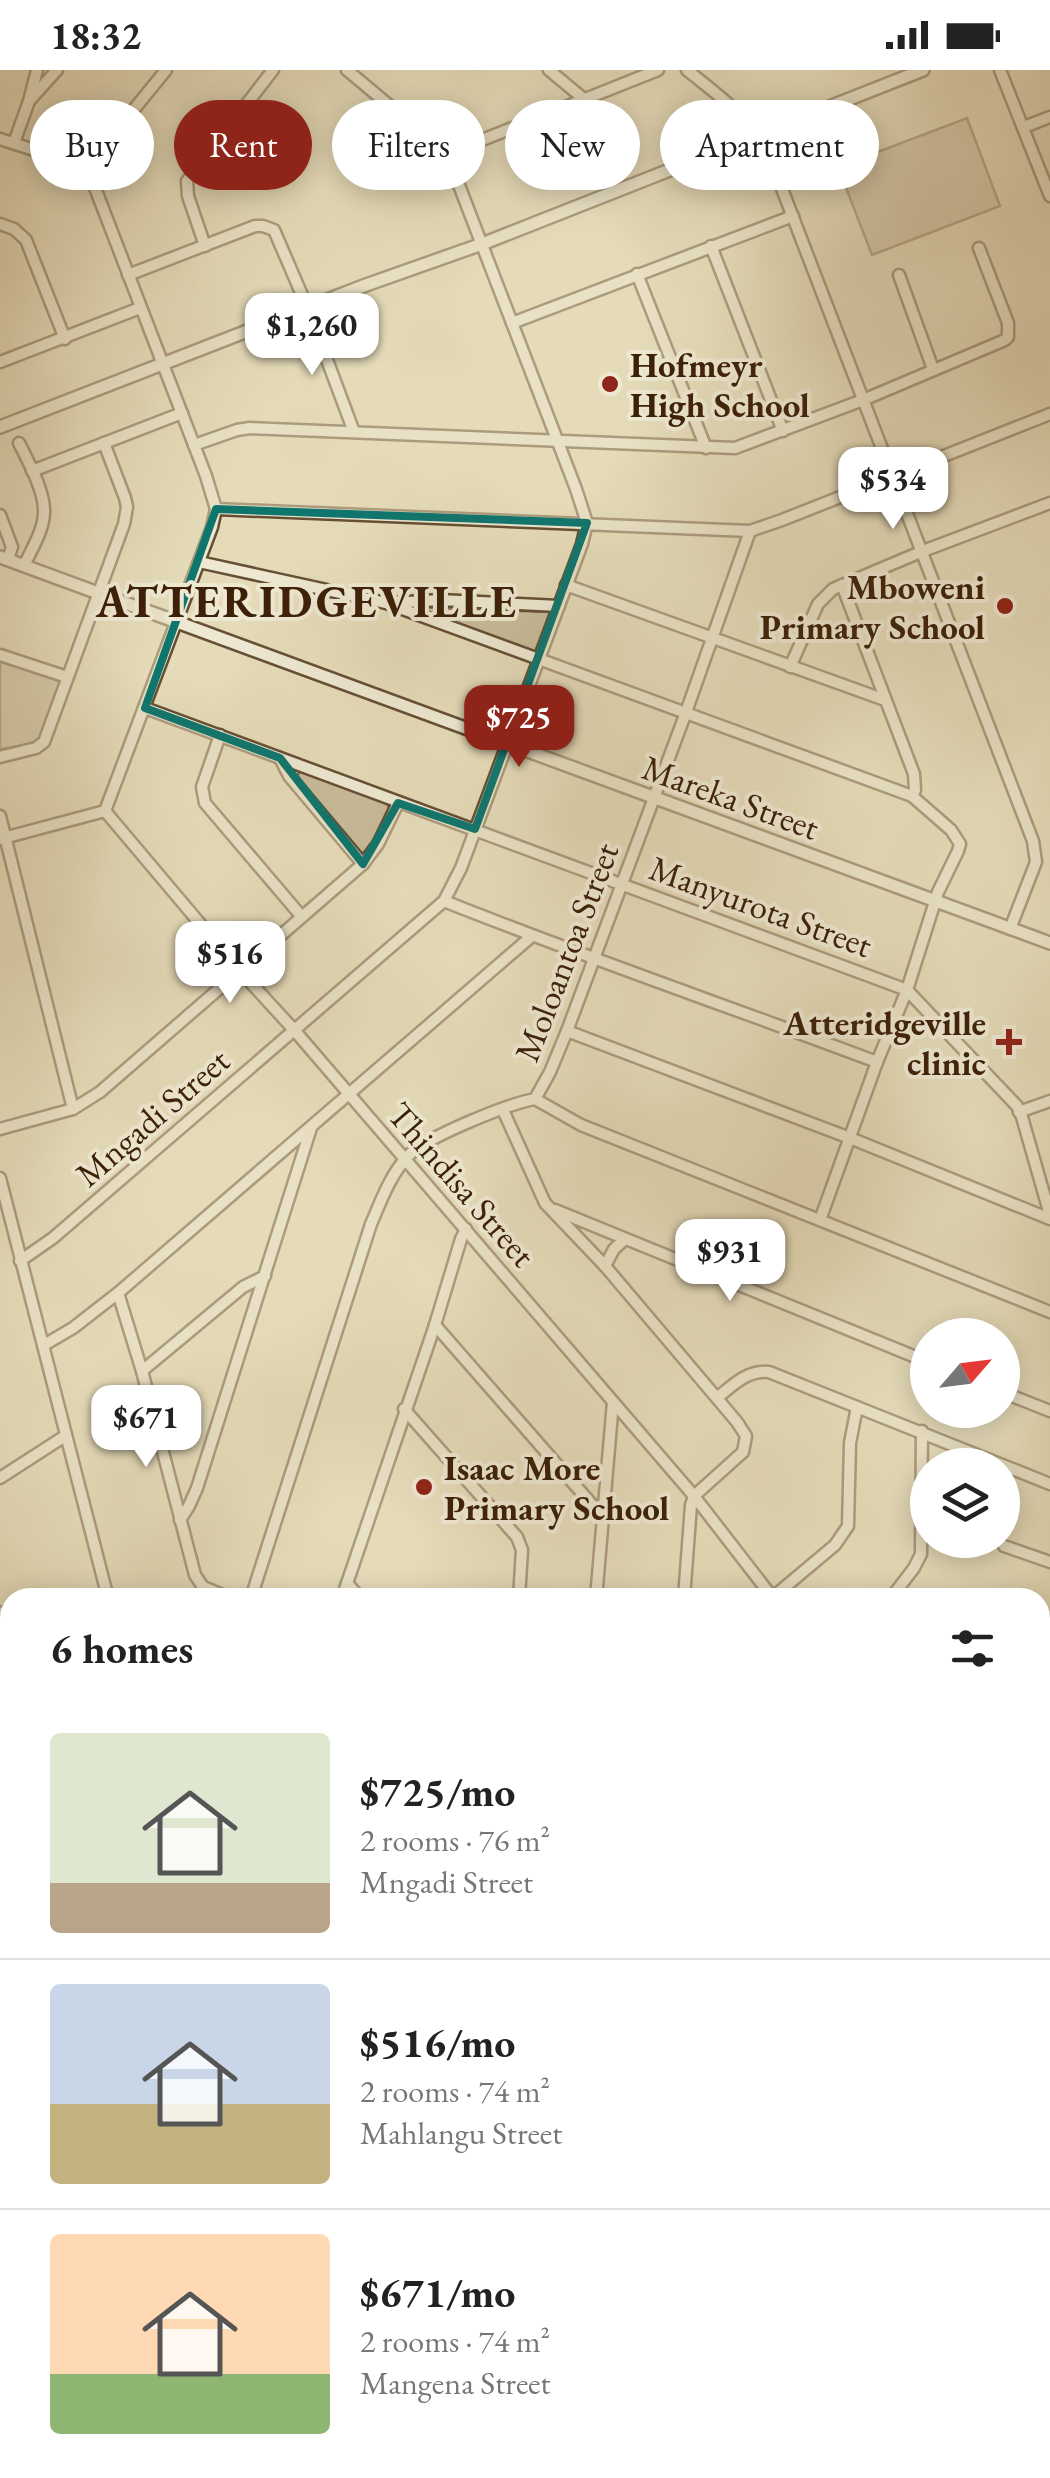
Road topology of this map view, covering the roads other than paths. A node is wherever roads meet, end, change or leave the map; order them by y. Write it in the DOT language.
graph roads {
  1 [pos="36,70"];
  2 [pos="58,70"];
  3 [pos="166,70"];
  4 [pos="272,70"];
  5 [pos="347,70"];
  6 [pos="548,70"];
  7 [pos="658,70"];
  8 [pos="687,70"];
  9 [pos="923,70"];
  10 [pos="1000,70"];
  11 [pos="142,100"];
  12 [pos="383,100"];
  13 [pos="585,100"];
  14 [pos="723,100"];
  15 [pos="849,100"];
  16 [pos="29,101"];
  17 [pos="1050,118"];
  18 [pos="1024,127"];
  19 [pos="0,140"];
  20 [pos="14,143"];
  21 [pos="30,148"];
  22 [pos="660,175"];
  23 [pos="96,190"];
  24 [pos="461,190"];
  25 [pos="782,190"];
  26 [pos="1050,196"];
  27 [pos="793,216"];
  28 [pos="0,224"];
  29 [pos="482,244"];
  30 [pos="205,246"];
  31 [pos="711,246"];
  32 [pos="979,248"];
  33 [pos="637,274"];
  34 [pos="898,274"];
  35 [pos="128,275"];
  36 [pos="140,308"];
  37 [pos="308,309"];
  38 [pos="512,323"];
  39 [pos="65,339"];
  40 [pos="0,362"];
  41 [pos="162,364"];
  42 [pos="933,369"];
  43 [pos="864,400"];
  44 [pos="182,414"];
  45 [pos="1050,414"];
  46 [pos="0,426"];
  47 [pos="783,431"];
  48 [pos="354,432"];
  49 [pos="558,441"];
  50 [pos="19,442"];
  51 [pos="104,443"];
  52 [pos="194,445"];
  53 [pos="706,448"];
  54 [pos="32,471"];
  55 [pos="892,475"];
  56 [pos="1050,503"];
  57 [pos="216,508"];
  58 [pos="0,515"];
  59 [pos="586,523"];
  60 [pos="750,530"];
  61 [pos="922,552"];
  62 [pos="4,558"];
  63 [pos="199,562"];
  64 [pos="24,566"];
  65 [pos="566,585"];
  66 [pos="842,585"];
  67 [pos="100,594"];
  68 [pos="386,604"];
  69 [pos="559,606"];
  70 [pos="175,622"];
  71 [pos="712,639"];
  72 [pos="0,655"];
  73 [pos="539,661"];
  74 [pos="790,667"];
  75 [pos="67,678"];
  76 [pos="885,700"];
  77 [pos="144,708"];
  78 [pos="685,715"];
  79 [pos="220,735"];
  80 [pos="507,744"];
  81 [pos="0,756"];
  82 [pos="280,758"];
  83 [pos="912,796"];
  84 [pos="654,799"];
  85 [pos="398,803"];
  86 [pos="106,811"];
  87 [pos="0,816"];
  88 [pos="475,829"];
  89 [pos="3,838"];
  90 [pos="1033,840"];
  91 [pos="1050,850"];
  92 [pos="363,864"];
  93 [pos="622,884"];
  94 [pos="935,900"];
  95 [pos="444,901"];
  96 [pos="302,917"];
  97 [pos="1010,929"];
  98 [pos="532,936"];
  99 [pos="1050,943"];
  100 [pos="593,956"];
  101 [pos="240,971"];
  102 [pos="907,990"];
  103 [pos="567,1030"];
  104 [pos="295,1031"];
  105 [pos="877,1062"];
  106 [pos="347,1094"];
  107 [pos="534,1100"];
  108 [pos="1050,1102"];
  109 [pos="73,1108"];
  110 [pos="503,1110"];
  111 [pos="1019,1112"];
  112 [pos="312,1126"];
  113 [pos="0,1129"];
  114 [pos="850,1138"];
  115 [pos="404,1159"];
  116 [pos="0,1178"];
  117 [pos="550,1208"];
  118 [pos="1050,1217"];
  119 [pos="820,1220"];
  120 [pos="466,1229"];
  121 [pos="624,1240"];
  122 [pos="20,1260"];
  123 [pos="605,1266"];
  124 [pos="266,1276"];
  125 [pos="118,1293"];
  126 [pos="1050,1312"];
  127 [pos="434,1324"];
  128 [pos="44,1345"];
  129 [pos="910,1355"];
  130 [pos="142,1371"];
  131 [pos="717,1398"];
  132 [pos="1020,1399"];
  133 [pos="613,1402"];
  134 [pos="857,1407"];
  135 [pos="404,1409"];
  136 [pos="1050,1411"];
  137 [pos="922,1431"];
  138 [pos="65,1436"];
  139 [pos="0,1462"];
  140 [pos="4,1476"];
  141 [pos="1050,1484"];
  142 [pos="694,1496"];
  143 [pos="602,1516"];
  144 [pos="180,1520"];
  145 [pos="1020,1552"];
  146 [pos="1050,1562"];
  147 [pos="347,1583"];
  148 [pos="105,1588"];
  149 [pos="206,1588"];
  150 [pos="254,1588"];
  151 [pos="345,1588"];
  152 [pos="351,1588"];
  153 [pos="519,1588"];
  154 [pos="597,1588"];
  155 [pos="685,1588"];
  156 [pos="765,1588"];
  157 [pos="785,1588"];
  158 [pos="899,1588"];
  1 -- 16 [label="street"];
  2 -- 16 [label="street"];
  3 -- 11 [label="street"];
  4 -- 30 [label="street"];
  5 -- 12 [label="street"];
  6 -- 13 [label="street"];
  7 -- 13 [label="street"];
  8 -- 14 [label="street"];
  9 -- 15 [label="street"];
  10 -- 18 [label="street"];
  16 -- 20 [label="street"];
  17 -- 18 [label="street"];
  18 -- 26 [label="street"];
  19 -- 20 [label="street"];
  20 -- 21 [label="street"];
  22 -- 29 [label="street"];
  23 -- 35 [label="street"];
  24 -- 29 [label="street"];
  25 -- 27 [label="street"];
  27 -- 31 [label="street"];
  27 -- 43 [label="street"];
  28 -- 39 [label="street"];
  29 -- 37 [label="street"];
  29 -- 38 [label="street"];
  30 -- 35 [label="street"];
  30 -- 37 [label="street"];
  31 -- 33 [label="street"];
  31 -- 47 [label="street"];
  32 -- 42 [label="street"];
  33 -- 38 [label="street"];
  33 -- 53 [label="street"];
  34 -- 42 [label="street"];
  35 -- 36 [label="street"];
  36 -- 39 [label="street"];
  36 -- 41 [label="street"];
  37 -- 41 [label="street"];
  37 -- 48 [label="street"];
  38 -- 49 [label="street"];
  39 -- 40 [label="street"];
  41 -- 44 [label="street"];
  41 -- 46 [label="street"];
  42 -- 43 [label="street"];
  43 -- 47 [label="street"];
  43 -- 55 [label="street"];
  44 -- 51 [label="street"];
  44 -- 52 [label="street"];
  45 -- 55 [label="street"];
  47 -- 53 [label="street"];
  48 -- 49 [label="street"];
  48 -- 52 [label="street"];
  49 -- 53 [label="street"];
  49 -- 59 [label="street"];
  50 -- 54 [label="street"];
  51 -- 54 [label="street"];
  51 -- 67 [label="street"];
  52 -- 57 [label="street"];
  54 -- 64 [label="street"];
  55 -- 60 [label="street"];
  55 -- 61 [label="street"];
  56 -- 61 [label="street"];
  57 -- 59 [label="street"];
  57 -- 63 [label="street"];
  58 -- 62 [label="street"];
  59 -- 60 [label="street"];
  59 -- 65 [label="street, Mngadi Street"];
  60 -- 71 [label="street, Moloantoa Street"];
  61 -- 66 [label="street"];
  61 -- 90 [label="street"];
  62 -- 64 [label="street, Mareka Street"];
  63 -- 68 [label="street"];
  63 -- 70 [label="street"];
  64 -- 67 [label="street, Mareka Street"];
  65 -- 69 [label="street, Mngadi Street"];
  65 -- 71 [label="street"];
  66 -- 74 [label="street"];
  66 -- 76 [label="street"];
  67 -- 70 [label="street, Mareka Street"];
  67 -- 75 [label="street"];
  68 -- 69 [label="street"];
  68 -- 73 [label="street"];
  69 -- 73 [label="street, Mngadi Street"];
  70 -- 77 [label="street"];
  70 -- 80 [label="street, Mareka Street"];
  71 -- 74 [label="street"];
  71 -- 78 [label="street, Moloantoa Street"];
  72 -- 75 [label="street"];
  73 -- 78 [label="street"];
  73 -- 80 [label="street, Mngadi Street"];
  74 -- 76 [label="street"];
  75 -- 81 [label="street"];
  76 -- 83 [label="street"];
  77 -- 79 [label="street, Manyurota Street"];
  77 -- 86 [label="street"];
  78 -- 83 [label="street"];
  78 -- 84 [label="street, Moloantoa Street"];
  79 -- 82 [label="street, Manyurota Street"];
  79 -- 96 [label="street"];
  80 -- 84 [label="street, Mareka Street"];
  80 -- 88 [label="street, Mngadi Street"];
  82 -- 85 [label="street, Manyurota Street"];
  82 -- 92 [label="street"];
  83 -- 94 [label="street"];
  84 -- 93 [label="street, Moloantoa Street"];
  84 -- 94 [label="street, Mareka Street"];
  85 -- 88 [label="street, Manyurota Street"];
  85 -- 92 [label="street"];
  86 -- 89 [label="street"];
  86 -- 101 [label="street, Thindisa Street"];
  87 -- 89 [label="street"];
  88 -- 93 [label="street, Manyurota Street"];
  88 -- 95 [label="street, Mngadi Street"];
  89 -- 109 [label="street"];
  90 -- 91 [label="street"];
  90 -- 97 [label="street"];
  92 -- 96 [label="street"];
  93 -- 100 [label="street, Moloantoa Street"];
  93 -- 102 [label="street, Manyurota Street"];
  94 -- 97 [label="street, Mareka Street"];
  94 -- 102 [label="street"];
  95 -- 98 [label="street"];
  95 -- 104 [label="street, Mngadi Street"];
  96 -- 101 [label="street"];
  97 -- 99 [label="street, Mareka Street"];
  98 -- 100 [label="street"];
  98 -- 106 [label="street"];
  100 -- 103 [label="street, Moloantoa Street"];
  100 -- 105 [label="street"];
  101 -- 104 [label="street, Thindisa Street"];
  101 -- 109 [label="street"];
  102 -- 105 [label="street"];
  102 -- 111 [label="street"];
  103 -- 107 [label="street, Moloantoa Street"];
  103 -- 114 [label="street"];
  104 -- 106 [label="street, Thindisa Street"];
  104 -- 122 [label="street, Mngadi Street"];
  105 -- 114 [label="street"];
  106 -- 112 [label="street"];
  106 -- 115 [label="street, Thindisa Street"];
  107 -- 110 [label="street, Moloantoa Street"];
  107 -- 119 [label="street"];
  108 -- 111 [label="street"];
  109 -- 113 [label="street"];
  110 -- 115 [label="street, Moloantoa Street"];
  110 -- 117 [label="street"];
  111 -- 118 [label="street"];
  112 -- 124 [label="street"];
  112 -- 125 [label="street"];
  114 -- 118 [label="street"];
  114 -- 119 [label="street"];
  115 -- 120 [label="street, Thindisa Street"];
  115 -- 150 [label="street, Moloantoa Street"];
  116 -- 122 [label="street"];
  117 -- 121 [label="street"];
  117 -- 123 [label="street"];
  119 -- 126 [label="street"];
  120 -- 127 [label="street"];
  120 -- 133 [label="street, Thindisa Street"];
  121 -- 123 [label="street"];
  121 -- 129 [label="street"];
  122 -- 128 [label="street"];
  123 -- 131 [label="street"];
  124 -- 130 [label="street"];
  124 -- 144 [label="street"];
  125 -- 128 [label="street"];
  125 -- 130 [label="street"];
  127 -- 135 [label="street"];
  127 -- 143 [label="street"];
  128 -- 138 [label="street"];
  130 -- 144 [label="street"];
  131 -- 134 [label="street"];
  131 -- 142 [label="street"];
  132 -- 136 [label="street"];
  133 -- 142 [label="street, Thindisa Street"];
  133 -- 143 [label="street"];
  134 -- 137 [label="street"];
  134 -- 157 [label="street"];
  135 -- 147 [label="street"];
  135 -- 153 [label="street"];
  137 -- 141 [label="street"];
  137 -- 158 [label="street"];
  138 -- 140 [label="street"];
  138 -- 148 [label="street"];
  139 -- 140 [label="street"];
  142 -- 155 [label="street"];
  142 -- 156 [label="street, Thindisa Street"];
  143 -- 154 [label="street"];
  144 -- 149 [label="street"];
  145 -- 146 [label="street"];
  147 -- 151 [label="street"];
  147 -- 152 [label="street"];
}
